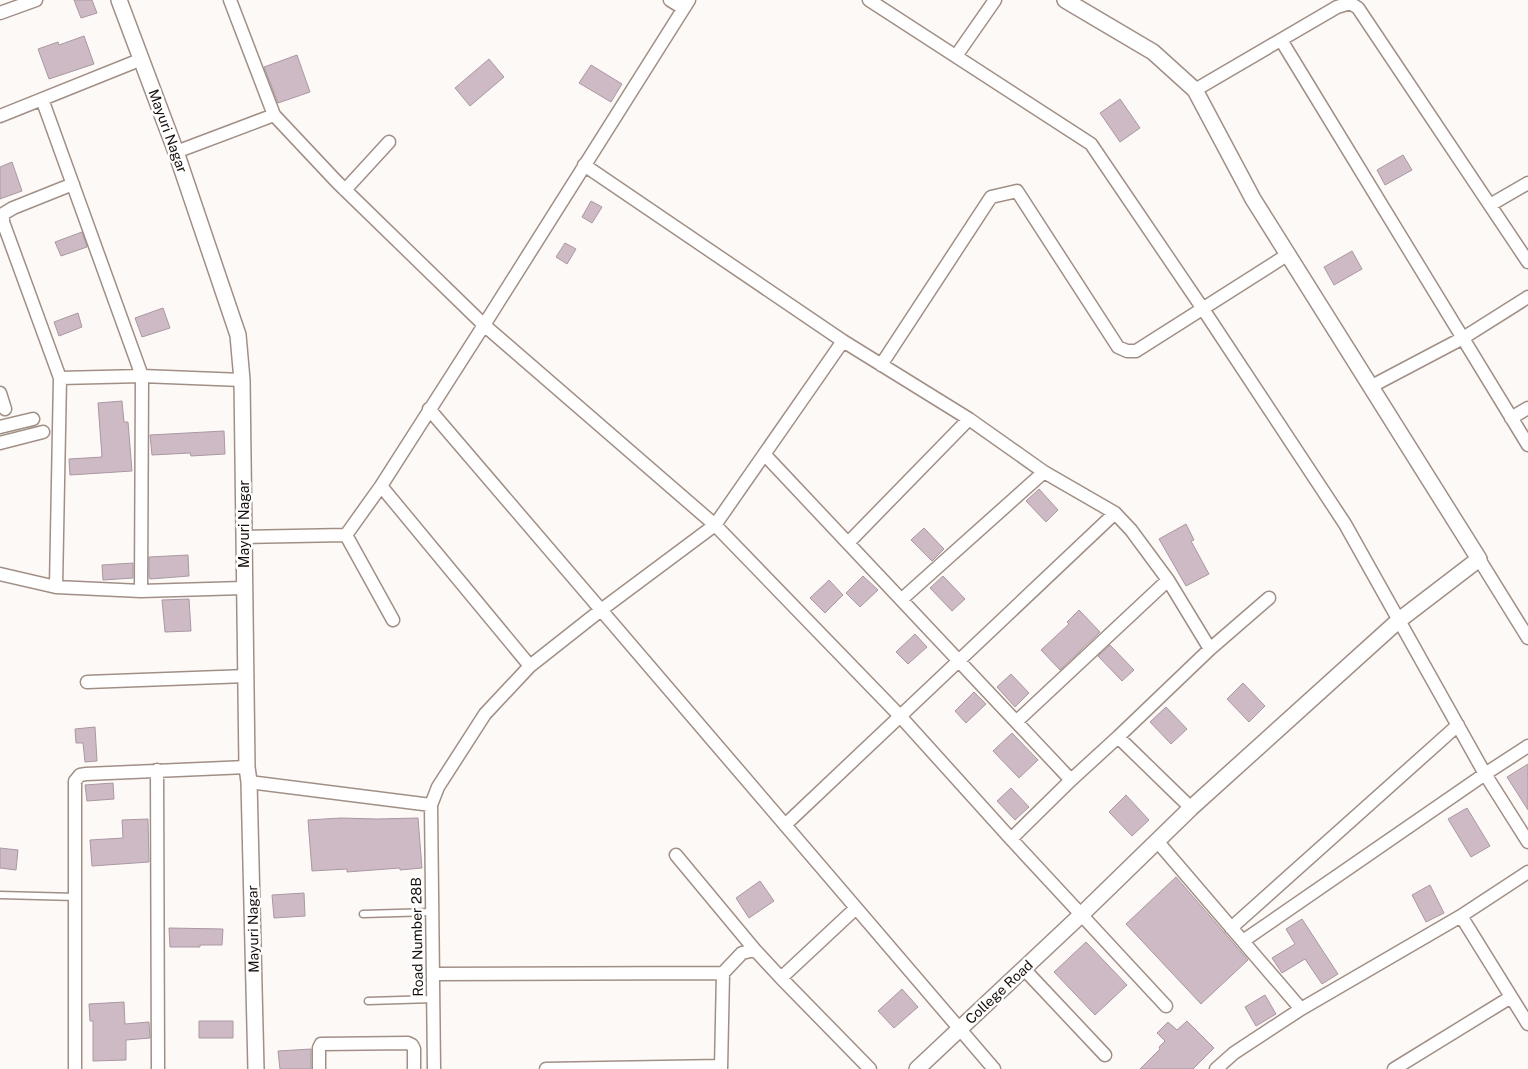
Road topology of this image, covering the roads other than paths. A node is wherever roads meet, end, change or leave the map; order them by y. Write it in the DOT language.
graph roads {
  1 [pos="36,0"];
  2 [pos="119,0"];
  3 [pos="230,0"];
  4 [pos="670,0"];
  5 [pos="869,0"];
  6 [pos="995,0"];
  7 [pos="1074,2"];
  8 [pos="686,4"];
  9 [pos="0,13"];
  10 [pos="1281,40"];
  11 [pos="956,56"];
  12 [pos="142,60"];
  13 [pos="1195,90"];
  14 [pos="42,99"];
  15 [pos="274,115"];
  16 [pos="0,116"];
  17 [pos="389,142"];
  18 [pos="176,152"];
  19 [pos="584,165"];
  20 [pos="73,184"];
  21 [pos="1528,184"];
  22 [pos="345,190"];
  23 [pos="1490,205"];
  24 [pos="1287,255"];
  25 [pos="1528,262"];
  26 [pos="1528,297"];
  27 [pos="1203,309"];
  28 [pos="484,325"];
  29 [pos="1462,338"];
  30 [pos="843,341"];
  31 [pos="881,365"];
  32 [pos="142,376"];
  33 [pos="60,378"];
  34 [pos="242,380"];
  35 [pos="1370,387"];
  36 [pos="0,393"];
  37 [pos="1528,408"];
  38 [pos="5,409"];
  39 [pos="429,409"];
  40 [pos="1511,418"];
  41 [pos="33,419"];
  42 [pos="969,419"];
  43 [pos="0,427"];
  44 [pos="43,432"];
  45 [pos="0,443"];
  46 [pos="1528,445"];
  47 [pos="765,455"];
  48 [pos="1044,472"];
  49 [pos="381,486"];
  50 [pos="1115,513"];
  51 [pos="716,526"];
  52 [pos="346,535"];
  53 [pos="245,537"];
  54 [pos="848,542"];
  55 [pos="1479,559"];
  56 [pos="0,574"];
  57 [pos="1168,580"];
  58 [pos="56,587"];
  59 [pos="243,588"];
  60 [pos="141,591"];
  61 [pos="1269,598"];
  62 [pos="902,599"];
  63 [pos="601,610"];
  64 [pos="393,620"];
  65 [pos="1398,621"];
  66 [pos="1528,638"];
  67 [pos="1210,649"];
  68 [pos="959,660"];
  69 [pos="530,666"];
  70 [pos="247,676"];
  71 [pos="88,682"];
  72 [pos="900,716"];
  73 [pos="1017,721"];
  74 [pos="1458,725"];
  75 [pos="1118,737"];
  76 [pos="1528,746"];
  77 [pos="247,767"];
  78 [pos="157,770"];
  79 [pos="1485,774"];
  80 [pos="1071,780"];
  81 [pos="249,782"];
  82 [pos="431,805"];
  83 [pos="1191,808"];
  84 [pos="785,825"];
  85 [pos="1011,839"];
  86 [pos="1157,841"];
  87 [pos="1528,842"];
  88 [pos="676,855"];
  89 [pos="1528,872"];
  90 [pos="0,895"];
  91 [pos="76,897"];
  92 [pos="856,908"];
  93 [pos="431,912"];
  94 [pos="363,914"];
  95 [pos="1082,914"];
  96 [pos="1461,916"];
  97 [pos="1231,928"];
  98 [pos="1242,940"];
  99 [pos="754,950"];
  100 [pos="1024,969"];
  101 [pos="723,973"];
  102 [pos="433,974"];
  103 [pos="781,978"];
  104 [pos="1511,997"];
  105 [pos="433,999"];
  106 [pos="368,1001"];
  107 [pos="1166,1006"];
  108 [pos="1300,1009"];
  109 [pos="1528,1024"];
  110 [pos="960,1029"];
  111 [pos="1105,1055"];
  112 [pos="721,1067"];
  113 [pos="75,1069"];
  114 [pos="158,1069"];
  115 [pos="256,1069"];
  116 [pos="319,1069"];
  117 [pos="414,1069"];
  118 [pos="434,1069"];
  119 [pos="546,1069"];
  120 [pos="870,1069"];
  121 [pos="917,1069"];
  122 [pos="994,1069"];
  123 [pos="1216,1069"];
  124 [pos="1394,1069"];
  1 -- 9 [label="street"];
  2 -- 12 [label="street, Mayuri Nagar"];
  3 -- 15 [label="street"];
  4 -- 8 [label="street"];
  5 -- 11 [label="street"];
  6 -- 11 [label="street"];
  7 -- 13 [label="street"];
  8 -- 19 [label="street"];
  10 -- 13 [label="street"];
  10 -- 23 [label="street"];
  10 -- 29 [label="street"];
  11 -- 27 [label="street"];
  12 -- 14 [label="street"];
  12 -- 18 [label="street, Mayuri Nagar"];
  13 -- 24 [label="street"];
  14 -- 16 [label="street"];
  14 -- 20 [label="street"];
  15 -- 18 [label="street"];
  15 -- 22 [label="street"];
  17 -- 22 [label="street"];
  18 -- 34 [label="street, Mayuri Nagar"];
  19 -- 28 [label="street"];
  19 -- 30 [label="street"];
  20 -- 32 [label="street"];
  20 -- 33 [label="street"];
  21 -- 23 [label="street"];
  22 -- 28 [label="street"];
  23 -- 25 [label="street"];
  24 -- 27 [label="street"];
  24 -- 35 [label="street"];
  26 -- 29 [label="street"];
  27 -- 31 [label="street"];
  27 -- 65 [label="street"];
  28 -- 39 [label="street"];
  28 -- 51 [label="street"];
  29 -- 35 [label="street"];
  29 -- 40 [label="street"];
  30 -- 31 [label="street"];
  30 -- 47 [label="street"];
  31 -- 42 [label="street"];
  32 -- 33 [label="street"];
  32 -- 34 [label="street"];
  32 -- 60 [label="street"];
  33 -- 58 [label="street"];
  34 -- 53 [label="street, Mayuri Nagar"];
  35 -- 55 [label="street"];
  36 -- 38 [label="street"];
  37 -- 40 [label="street"];
  39 -- 49 [label="street"];
  39 -- 63 [label="street"];
  40 -- 46 [label="street"];
  41 -- 43 [label="street"];
  42 -- 48 [label="street"];
  42 -- 54 [label="street"];
  44 -- 45 [label="street"];
  47 -- 51 [label="street"];
  47 -- 54 [label="street"];
  48 -- 50 [label="street"];
  48 -- 62 [label="street"];
  49 -- 52 [label="street"];
  49 -- 69 [label="street"];
  50 -- 57 [label="street"];
  50 -- 68 [label="street"];
  51 -- 63 [label="street"];
  51 -- 72 [label="street"];
  52 -- 53 [label="street"];
  52 -- 64 [label="street"];
  53 -- 59 [label="street, Mayuri Nagar"];
  54 -- 62 [label="street"];
  55 -- 65 [label="street, College Road"];
  55 -- 66 [label="street"];
  56 -- 58 [label="street"];
  57 -- 67 [label="street"];
  57 -- 73 [label="street"];
  58 -- 60 [label="street"];
  59 -- 60 [label="street"];
  59 -- 70 [label="street, Mayuri Nagar"];
  61 -- 67 [label="street"];
  62 -- 68 [label="street"];
  63 -- 69 [label="street"];
  63 -- 84 [label="street"];
  65 -- 74 [label="street"];
  65 -- 83 [label="street, College Road"];
  67 -- 75 [label="street"];
  68 -- 72 [label="street"];
  68 -- 73 [label="street"];
  69 -- 82 [label="street"];
  70 -- 71 [label="street"];
  70 -- 77 [label="street, Mayuri Nagar"];
  72 -- 84 [label="street"];
  72 -- 85 [label="street"];
  73 -- 80 [label="street"];
  74 -- 79 [label="street"];
  74 -- 97 [label="street"];
  75 -- 80 [label="street"];
  75 -- 83 [label="street"];
  76 -- 79 [label="street"];
  77 -- 78 [label="street"];
  77 -- 81 [label="street, Mayuri Nagar"];
  78 -- 91 [label="street"];
  78 -- 114 [label="street"];
  79 -- 87 [label="street"];
  79 -- 98 [label="street"];
  80 -- 85 [label="street"];
  81 -- 82 [label="street"];
  81 -- 115 [label="street, Mayuri Nagar"];
  82 -- 93 [label="street, Road Number 28B"];
  83 -- 86 [label="street, College Road"];
  84 -- 92 [label="street"];
  85 -- 95 [label="street"];
  86 -- 95 [label="street, College Road"];
  86 -- 97 [label="street"];
  88 -- 99 [label="street"];
  89 -- 96 [label="street"];
  90 -- 91 [label="lane"];
  91 -- 113 [label="street"];
  92 -- 103 [label="street"];
  92 -- 110 [label="street"];
  93 -- 94 [label="lane"];
  93 -- 102 [label="street, Road Number 28B"];
  95 -- 100 [label="street, College Road"];
  95 -- 107 [label="street"];
  96 -- 104 [label="street"];
  96 -- 108 [label="street"];
  97 -- 98 [label="street"];
  98 -- 108 [label="street"];
  99 -- 101 [label="street"];
  99 -- 103 [label="street"];
  100 -- 110 [label="street, College Road"];
  100 -- 111 [label="street"];
  101 -- 102 [label="street"];
  101 -- 112 [label="street"];
  102 -- 105 [label="street, Road Number 28B"];
  103 -- 120 [label="street"];
  104 -- 109 [label="street"];
  104 -- 124 [label="street"];
  105 -- 106 [label="lane"];
  105 -- 118 [label="street, Road Number 28B"];
  108 -- 123 [label="street"];
  110 -- 121 [label="street, College Road"];
  110 -- 122 [label="street"];
  112 -- 119 [label="street"];
  116 -- 117 [label="street"];
}
